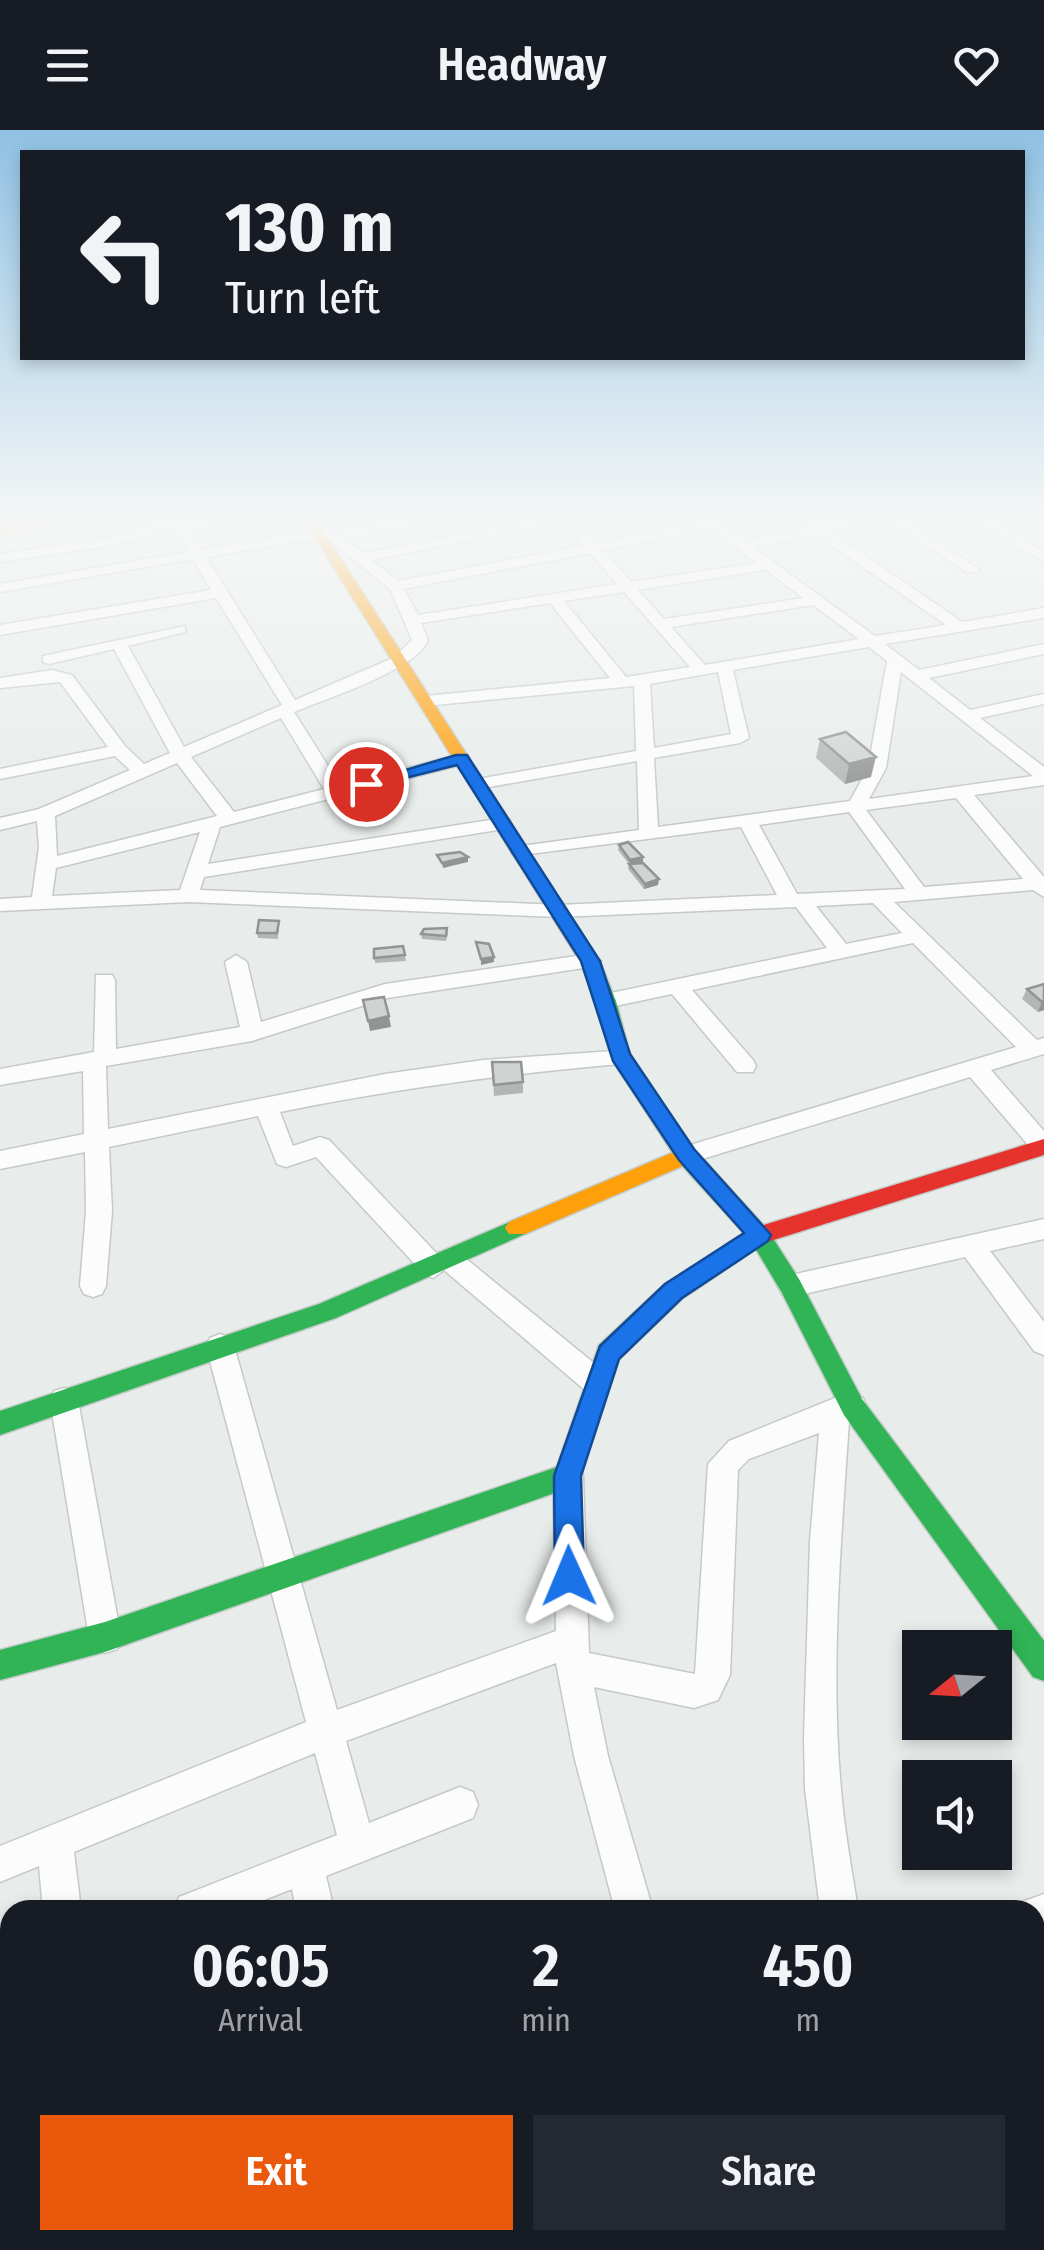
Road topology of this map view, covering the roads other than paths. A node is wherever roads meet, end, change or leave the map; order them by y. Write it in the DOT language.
graph roads {
  1 [pos="238,619"];
  2 [pos="374,619"];
  3 [pos="420,619"];
  4 [pos="571,619"];
  5 [pos="656,619"];
  6 [pos="693,619"];
  7 [pos="841,619"];
  8 [pos="947,619"];
  9 [pos="1010,619"];
  10 [pos="1016,619"];
  11 [pos="413,620"];
  12 [pos="660,624"];
  13 [pos="960,628"];
  14 [pos="180,629"];
  15 [pos="871,641"];
  16 [pos="119,643"];
  17 [pos="1044,647"];
  18 [pos="49,659"];
  19 [pos="894,659"];
  20 [pos="400,661"];
  21 [pos="724,664"];
  22 [pos="699,668"];
  23 [pos="916,676"];
  24 [pos="3,679"];
  25 [pos="642,680"];
  26 [pos="622,682"];
  27 [pos="1044,699"];
  28 [pos="426,700"];
  29 [pos="288,708"];
  30 [pos="966,716"];
  31 [pos="119,750"];
  32 [pos="1044,750"];
  33 [pos="645,752"];
  34 [pos="180,754"];
  35 [pos="1019,756"];
  36 [pos="462,759"];
  37 [pos="141,771"];
  38 [pos="0,774"];
  39 [pos="1044,778"];
  40 [pos="478,784"];
  41 [pos="334,792"];
  42 [pos="962,793"];
  43 [pos="855,808"];
  44 [pos="45,813"];
  45 [pos="220,821"];
  46 [pos="748,822"];
  47 [pos="0,824"];
  48 [pos="503,824"];
  49 [pos="649,836"];
  50 [pos="521,852"];
  51 [pos="47,864"];
  52 [pos="196,872"];
  53 [pos="1042,886"];
  54 [pos="918,893"];
  55 [pos="188,896"];
  56 [pos="878,896"];
  57 [pos="795,900"];
  58 [pos="41,904"];
  59 [pos="0,905"];
  60 [pos="559,910"];
  61 [pos="917,936"];
  62 [pos="841,952"];
  63 [pos="590,961"];
  64 [pos="236,962"];
  65 [pos="104,980"];
  66 [pos="677,986"];
  67 [pos="606,1001"];
  68 [pos="252,1032"];
  69 [pos="1038,1047"];
  70 [pos="620,1056"];
  71 [pos="100,1059"];
  72 [pos="973,1065"];
  73 [pos="745,1066"];
  74 [pos="0,1077"];
  75 [pos="266,1107"];
  76 [pos="98,1143"];
  77 [pos="1044,1147"];
  78 [pos="686,1154"];
  79 [pos="0,1160"];
  80 [pos="1044,1229"];
  81 [pos="759,1235"];
  82 [pos="971,1246"];
  83 [pos="442,1263"];
  84 [pos="94,1286"];
  85 [pos="791,1286"];
  86 [pos="1044,1343"];
  87 [pos="220,1346"];
  88 [pos="596,1382"];
  89 [pos="64,1400"];
  90 [pos="844,1409"];
  91 [pos="0,1423"];
  92 [pos="568,1476"];
  93 [pos="284,1577"];
  94 [pos="105,1638"];
  95 [pos="572,1654"];
  96 [pos="0,1664"];
  97 [pos="1044,1666"];
  98 [pos="326,1732"];
  99 [pos="460,1805"];
  100 [pos="55,1844"];
  101 [pos="358,1844"];
  102 [pos="0,1864"];
  103 [pos="304,1866"];
  104 [pos="61,1900"];
  105 [pos="217,1900"];
  106 [pos="312,1900"];
  107 [pos="631,1900"];
  108 [pos="838,1900"];
  1 -- 29 [label="street"];
  2 -- 20 [label="street"];
  3 -- 11 [label="street"];
  4 -- 26 [label="street"];
  5 -- 12 [label="street"];
  6 -- 12 [label="street"];
  7 -- 15 [label="street"];
  8 -- 13 [label="street"];
  9 -- 13 [label="street"];
  10 -- 17 [label="street"];
  11 -- 20 [label="street"];
  12 -- 22 [label="street"];
  13 -- 15 [label="street"];
  14 -- 16 [label="street"];
  15 -- 19 [label="street"];
  15 -- 21 [label="street"];
  16 -- 18 [label="street"];
  16 -- 34 [label="street"];
  17 -- 23 [label="street"];
  18 -- 24 [label="street"];
  18 -- 31 [label="street"];
  19 -- 23 [label="street"];
  19 -- 43 [label="street"];
  20 -- 28 [label="street"];
  20 -- 29 [label="street"];
  21 -- 22 [label="street"];
  21 -- 33 [label="street"];
  22 -- 25 [label="street"];
  23 -- 30 [label="street"];
  25 -- 26 [label="street"];
  25 -- 33 [label="street"];
  26 -- 28 [label="street"];
  27 -- 30 [label="street"];
  28 -- 36 [label="street"];
  29 -- 34 [label="street"];
  29 -- 41 [label="street"];
  30 -- 35 [label="street"];
  31 -- 37 [label="street"];
  31 -- 38 [label="street"];
  32 -- 35 [label="street"];
  33 -- 40 [label="street"];
  33 -- 49 [label="street"];
  34 -- 37 [label="street"];
  34 -- 45 [label="street"];
  35 -- 39 [label="street"];
  36 -- 40 [label="street"];
  36 -- 41 [label="street"];
  37 -- 44 [label="street"];
  39 -- 42 [label="street"];
  40 -- 48 [label="street"];
  41 -- 45 [label="street"];
  42 -- 43 [label="street"];
  42 -- 53 [label="street"];
  43 -- 46 [label="street"];
  43 -- 54 [label="street"];
  44 -- 47 [label="street"];
  44 -- 51 [label="street"];
  45 -- 51 [label="street"];
  45 -- 52 [label="street"];
  46 -- 49 [label="street"];
  46 -- 57 [label="street"];
  48 -- 50 [label="street"];
  48 -- 52 [label="street"];
  49 -- 50 [label="street"];
  50 -- 60 [label="street"];
  51 -- 58 [label="street"];
  52 -- 55 [label="street"];
  53 -- 54 [label="street"];
  54 -- 56 [label="street"];
  55 -- 58 [label="street"];
  55 -- 60 [label="street"];
  56 -- 57 [label="street"];
  56 -- 61 [label="street"];
  57 -- 60 [label="street"];
  57 -- 62 [label="street"];
  58 -- 59 [label="street"];
  60 -- 63 [label="street"];
  61 -- 62 [label="street"];
  61 -- 69 [label="street"];
  62 -- 66 [label="street"];
  63 -- 67 [label="street"];
  63 -- 68 [label="street"];
  64 -- 68 [label="street"];
  65 -- 71 [label="street"];
  66 -- 67 [label="street"];
  66 -- 73 [label="street"];
  67 -- 70 [label="street"];
  68 -- 71 [label="street"];
  69 -- 72 [label="street"];
  70 -- 75 [label="street"];
  70 -- 78 [label="street"];
  71 -- 74 [label="street"];
  71 -- 76 [label="street"];
  72 -- 77 [label="street"];
  72 -- 78 [label="street"];
  75 -- 76 [label="street"];
  75 -- 83 [label="street"];
  76 -- 79 [label="street"];
  76 -- 84 [label="street"];
  77 -- 81 [label="street"];
  78 -- 81 [label="street"];
  78 -- 83 [label="street"];
  80 -- 82 [label="street"];
  81 -- 85 [label="street"];
  81 -- 88 [label="street"];
  82 -- 85 [label="street"];
  82 -- 86 [label="street"];
  83 -- 87 [label="street"];
  83 -- 88 [label="street"];
  85 -- 90 [label="street"];
  87 -- 89 [label="street"];
  87 -- 93 [label="street"];
  88 -- 92 [label="street"];
  89 -- 91 [label="street"];
  89 -- 94 [label="street"];
  90 -- 95 [label="street"];
  90 -- 97 [label="street"];
  90 -- 108 [label="street"];
  92 -- 93 [label="street"];
  92 -- 95 [label="street"];
  93 -- 94 [label="street"];
  93 -- 98 [label="street"];
  94 -- 96 [label="street"];
  95 -- 98 [label="street"];
  95 -- 107 [label="street"];
  98 -- 100 [label="street"];
  98 -- 101 [label="street"];
  99 -- 101 [label="street"];
  100 -- 102 [label="street"];
  100 -- 104 [label="street"];
  101 -- 103 [label="street"];
  103 -- 105 [label="street"];
  103 -- 106 [label="street"];
}
